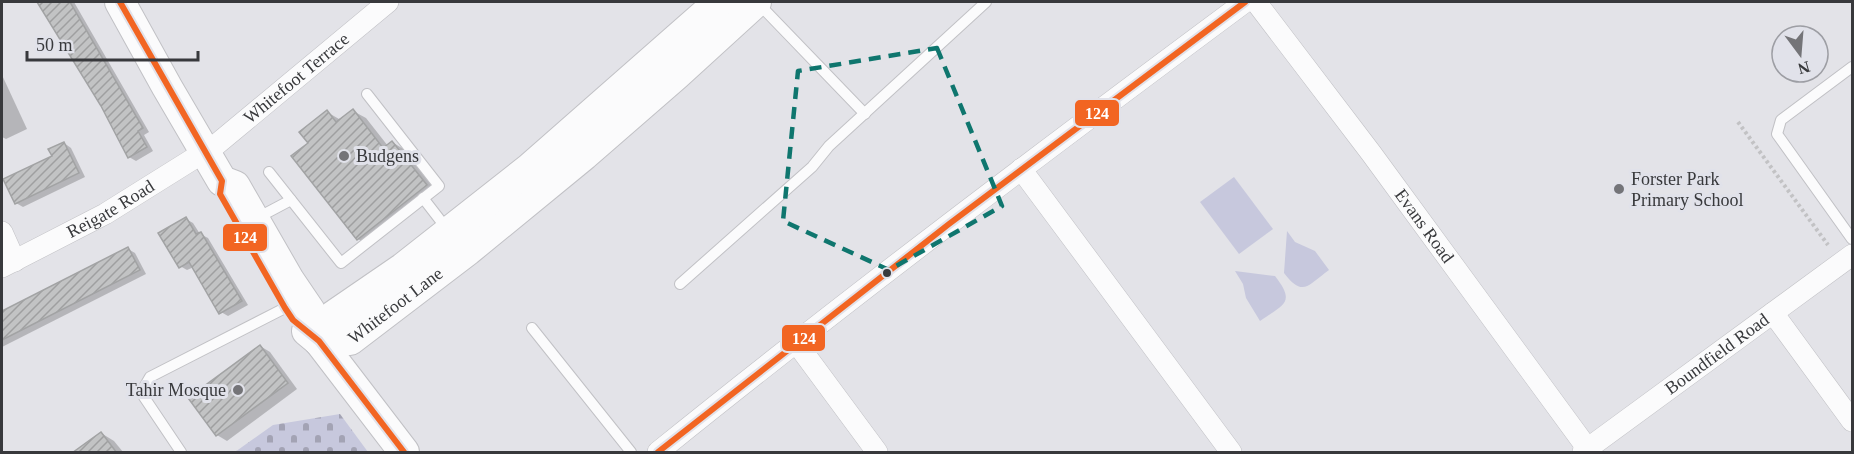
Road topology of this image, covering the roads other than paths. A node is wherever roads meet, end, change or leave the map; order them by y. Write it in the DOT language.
graph roads {
  1 [pos="120,2"];
  2 [pos="388,2"];
  3 [pos="719,2"];
  4 [pos="756,2"];
  5 [pos="986,2"];
  6 [pos="1245,2"];
  7 [pos="1256,2"];
  8 [pos="1852,67"];
  9 [pos="367,94"];
  10 [pos="865,114"];
  11 [pos="204,152"];
  12 [pos="1021,169"];
  13 [pos="269,172"];
  14 [pos="222,181"];
  15 [pos="423,198"];
  16 [pos="291,200"];
  17 [pos="254,219"];
  18 [pos="2,232"];
  19 [pos="449,232"];
  20 [pos="1852,239"];
  21 [pos="1847,259"];
  22 [pos="8,264"];
  23 [pos="680,284"];
  24 [pos="285,308"];
  25 [pos="1773,313"];
  26 [pos="532,328"];
  27 [pos="319,341"];
  28 [pos="795,341"];
  29 [pos="1852,421"];
  30 [pos="1587,452"];
  31 [pos="181,453"];
  32 [pos="404,453"];
  33 [pos="631,453"];
  34 [pos="657,453"];
  35 [pos="877,453"];
  36 [pos="1231,453"];
  1 -- 11 [label="street"];
  2 -- 11 [label="street, Whitefoot Terrace"];
  3 -- 19 [label="street, Whitefoot Lane"];
  4 -- 10 [label="lane"];
  4 -- 27 [label="street, Whitefoot Lane"];
  5 -- 10 [label="lane"];
  6 -- 12 [label="street"];
  7 -- 30 [label="street, Evans Road"];
  8 -- 20 [label="lane"];
  9 -- 15 [label="lane"];
  10 -- 23 [label="lane"];
  11 -- 14 [label="street"];
  11 -- 22 [label="street, Reigate Road"];
  12 -- 28 [label="street"];
  12 -- 36 [label="street"];
  13 -- 16 [label="lane"];
  14 -- 17 [label="street"];
  14 -- 24 [label="street"];
  15 -- 16 [label="lane"];
  15 -- 19 [label="lane"];
  16 -- 17 [label="lane"];
  17 -- 27 [label="street"];
  18 -- 22 [label="street, Reigate Road"];
  19 -- 27 [label="street, Whitefoot Lane"];
  21 -- 25 [label="street, Boundfield Road"];
  24 -- 27 [label="street"];
  24 -- 31 [label="lane"];
  25 -- 29 [label="street"];
  25 -- 30 [label="street, Boundfield Road"];
  26 -- 33 [label="lane"];
  27 -- 32 [label="street"];
  28 -- 34 [label="street"];
  28 -- 35 [label="street"];
}
